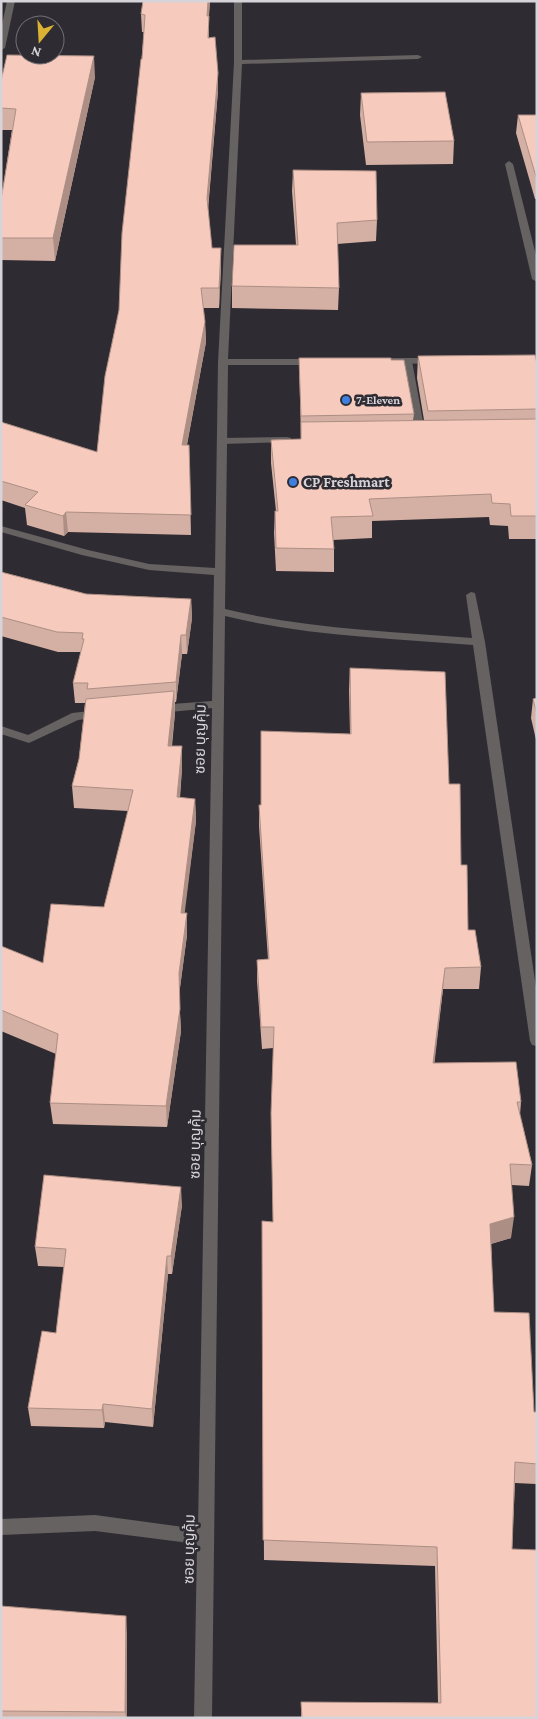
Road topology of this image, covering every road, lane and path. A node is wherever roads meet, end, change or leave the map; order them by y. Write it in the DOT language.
graph roads {
  1 [pos="11,1"];
  2 [pos="238,1"];
  3 [pos="1,48"];
  4 [pos="418,57"];
  5 [pos="238,62"];
  6 [pos="508,164"];
  7 [pos="537,279"];
  8 [pos="407,361"];
  9 [pos="447,361"];
  10 [pos="223,362"];
  11 [pos="329,362"];
  12 [pos="378,362"];
  13 [pos="421,438"];
  14 [pos="302,440"];
  15 [pos="222,441"];
  16 [pos="1,529"];
  17 [pos="220,572"];
  18 [pos="471,594"];
  19 [pos="219,612"];
  20 [pos="478,642"];
  21 [pos="217,704"];
  22 [pos="151,710"];
  23 [pos="114,713"];
  24 [pos="1,730"];
  25 [pos="537,1041"];
  26 [pos="1,1527"];
  27 [pos="206,1538"];
  28 [pos="204,1718"];
  1 -- 3 [label="street"];
  2 -- 5 [label="street, ซอย บุญคุ้ม"];
  4 -- 5 [label="street"];
  5 -- 10 [label="street, ซอย บุญคุ้ม"];
  6 -- 7 [label="street"];
  8 -- 9 [label="street"];
  8 -- 12 [label="street"];
  8 -- 13 [label="street"];
  10 -- 11 [label="street"];
  10 -- 15 [label="street, ซอย บุญคุ้ม"];
  14 -- 15 [label="street"];
  15 -- 17 [label="street, ซอย บุญคุ้ม"];
  16 -- 17 [label="street"];
  17 -- 19 [label="street, ซอย บุญคุ้ม"];
  18 -- 20 [label="street"];
  19 -- 20 [label="street"];
  19 -- 21 [label="street, ซอย บุญคุ้ม"];
  20 -- 25 [label="street"];
  21 -- 22 [label="street"];
  21 -- 27 [label="street, ซอย บุญคุ้ม"];
  23 -- 24 [label="street"];
  26 -- 27 [label="street"];
  27 -- 28 [label="street, ซอย บุญคุ้ม"];
}
